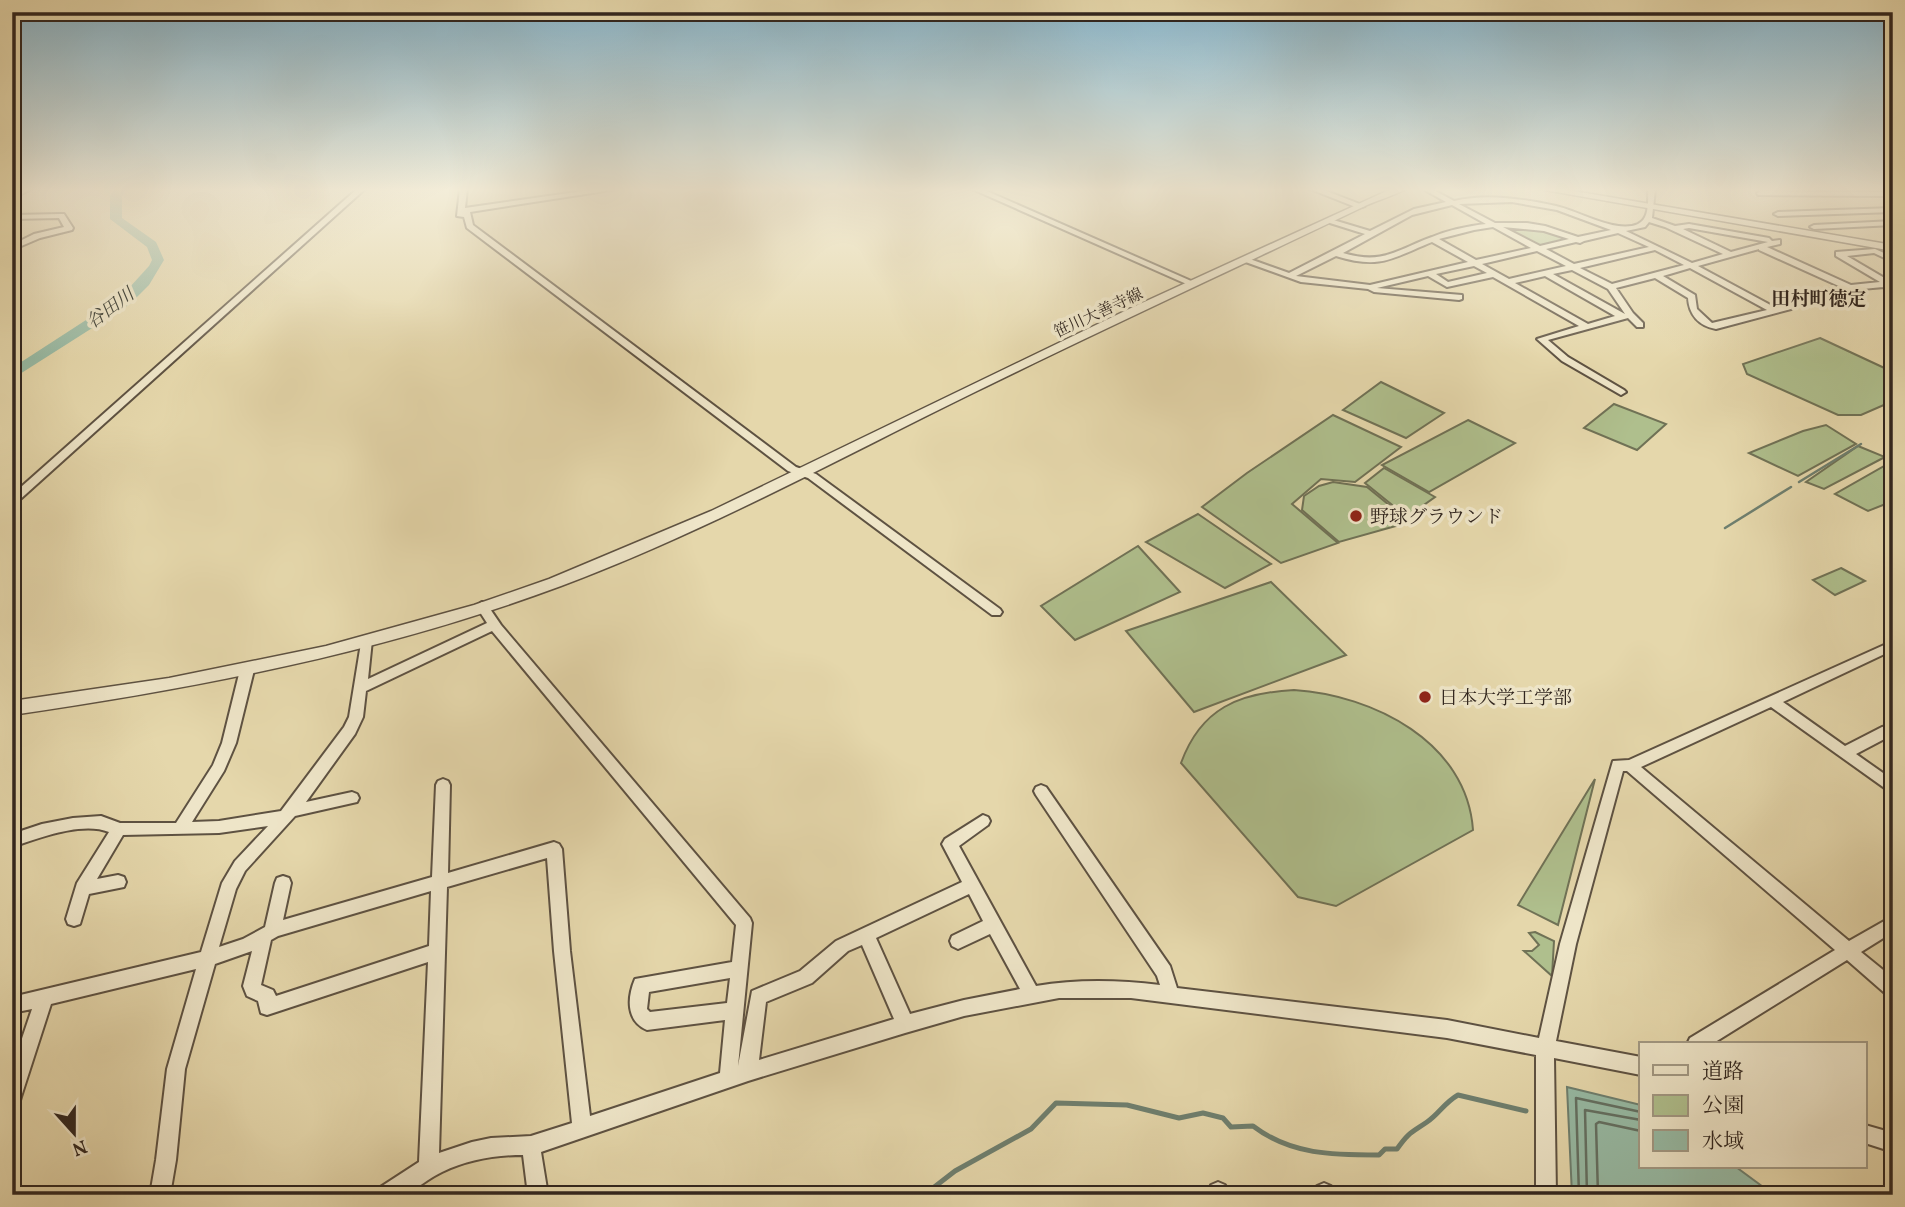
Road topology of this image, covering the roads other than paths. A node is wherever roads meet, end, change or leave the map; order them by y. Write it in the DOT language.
graph roads {
  1 [pos="300,245"];
  2 [pos="493,245"];
  3 [pos="1104,245"];
  4 [pos="1277,245"];
  5 [pos="1350,245"];
  6 [pos="1418,245"];
  7 [pos="1444,245"];
  8 [pos="1532,245"];
  9 [pos="1561,245"];
  10 [pos="1650,245"];
  11 [pos="1711,245"];
  12 [pos="1766,245"];
  13 [pos="1655,248"];
  14 [pos="1762,248"];
  15 [pos="1540,250"];
  16 [pos="1336,253"];
  17 [pos="1731,255"];
  18 [pos="1244,260"];
  19 [pos="1893,260"];
  20 [pos="1476,264"];
  21 [pos="1688,266"];
  22 [pos="1893,267"];
  23 [pos="1574,268"];
  24 [pos="1865,269"];
  25 [pos="1430,274"];
  26 [pos="1494,274"];
  27 [pos="1548,274"];
  28 [pos="1656,275"];
  29 [pos="1289,276"];
  30 [pos="1508,282"];
  31 [pos="1194,284"];
  32 [pos="1891,285"];
  33 [pos="1611,286"];
  34 [pos="1370,287"];
  35 [pos="1848,287"];
  36 [pos="1459,297"];
  37 [pos="1775,311"];
  38 [pos="1626,316"];
  39 [pos="1640,325"];
  40 [pos="1587,327"];
  41 [pos="1621,392"];
  42 [pos="799,472"];
  43 [pos="12,501"];
  44 [pos="482,606"];
  45 [pos="996,612"];
  46 [pos="495,624"];
  47 [pos="366,640"];
  48 [pos="1893,645"];
  49 [pos="247,670"];
  50 [pos="359,689"];
  51 [pos="1772,701"];
  52 [pos="12,708"];
  53 [pos="1887,731"];
  54 [pos="1844,753"];
  55 [pos="1630,766"];
  56 [pos="443,785"];
  57 [pos="1893,788"];
  58 [pos="1041,791"];
  59 [pos="352,798"];
  60 [pos="288,814"];
  61 [pos="983,821"];
  62 [pos="119,829"];
  63 [pos="180,829"];
  64 [pos="12,842"];
  65 [pos="118,882"];
  66 [pos="440,882"];
  67 [pos="283,883"];
  68 [pos="972,885"];
  69 [pos="83,888"];
  70 [pos="74,919"];
  71 [pos="1893,923"];
  72 [pos="993,924"];
  73 [pos="268,933"];
  74 [pos="866,934"];
  75 [pos="958,940"];
  76 [pos="1848,950"];
  77 [pos="437,951"];
  78 [pos="209,958"];
  79 [pos="740,968"];
  80 [pos="1893,989"];
  81 [pos="1032,995"];
  82 [pos="1171,995"];
  83 [pos="44,998"];
  84 [pos="12,1005"];
  85 [pos="736,1010"];
  86 [pos="905,1024"];
  87 [pos="1699,1042"];
  88 [pos="1545,1049"];
  89 [pos="1639,1066"];
  90 [pos="748,1072"];
  91 [pos="729,1080"];
  92 [pos="12,1097"];
  93 [pos="582,1128"];
  94 [pos="1867,1135"];
  95 [pos="1893,1143"];
  96 [pos="531,1146"];
  97 [pos="429,1166"];
  98 [pos="160,1195"];
  99 [pos="386,1195"];
  100 [pos="538,1195"];
  101 [pos="1546,1195"];
  1 -- 43 [label="street"];
  2 -- 42 [label="street"];
  3 -- 31 [label="street"];
  4 -- 18 [label="street, 笹川大善寺線"];
  5 -- 16 [label="street"];
  6 -- 16 [label="street"];
  7 -- 20 [label="street"];
  8 -- 15 [label="street"];
  9 -- 15 [label="street"];
  10 -- 13 [label="street"];
  11 -- 17 [label="street"];
  12 -- 14 [label="street"];
  13 -- 21 [label="street"];
  13 -- 23 [label="street"];
  14 -- 17 [label="street"];
  14 -- 35 [label="street"];
  15 -- 20 [label="street"];
  15 -- 23 [label="street"];
  16 -- 29 [label="street"];
  17 -- 21 [label="street"];
  18 -- 29 [label="street"];
  18 -- 31 [label="street, 笹川大善寺線"];
  19 -- 24 [label="street"];
  20 -- 25 [label="street"];
  20 -- 26 [label="street"];
  21 -- 28 [label="street"];
  21 -- 37 [label="street"];
  22 -- 24 [label="street"];
  23 -- 27 [label="street"];
  23 -- 33 [label="street"];
  24 -- 32 [label="street"];
  25 -- 26 [label="street"];
  25 -- 34 [label="street"];
  26 -- 30 [label="street"];
  27 -- 30 [label="street"];
  27 -- 38 [label="street"];
  28 -- 33 [label="street"];
  28 -- 37 [label="street"];
  29 -- 34 [label="street"];
  30 -- 40 [label="street"];
  31 -- 42 [label="street, 笹川大善寺線"];
  32 -- 35 [label="street"];
  33 -- 38 [label="street"];
  34 -- 36 [label="street"];
  35 -- 37 [label="street"];
  38 -- 39 [label="street"];
  38 -- 40 [label="street"];
  40 -- 41 [label="street"];
  42 -- 44 [label="street, 笹川大善寺線"];
  42 -- 45 [label="street"];
  44 -- 46 [label="street"];
  44 -- 47 [label="street, 笹川大善寺線"];
  46 -- 50 [label="street"];
  46 -- 79 [label="street"];
  47 -- 49 [label="street, 笹川大善寺線"];
  47 -- 50 [label="street"];
  48 -- 51 [label="street"];
  49 -- 52 [label="street, 笹川大善寺線"];
  49 -- 63 [label="street"];
  50 -- 60 [label="street"];
  51 -- 54 [label="street"];
  51 -- 55 [label="street"];
  53 -- 54 [label="street"];
  54 -- 57 [label="street"];
  55 -- 76 [label="street"];
  55 -- 88 [label="street"];
  56 -- 66 [label="street"];
  58 -- 82 [label="street"];
  59 -- 60 [label="street"];
  60 -- 63 [label="street"];
  60 -- 78 [label="street"];
  61 -- 68 [label="street"];
  62 -- 63 [label="street"];
  62 -- 64 [label="street"];
  62 -- 69 [label="street"];
  65 -- 69 [label="street"];
  66 -- 73 [label="street"];
  66 -- 77 [label="street"];
  66 -- 93 [label="street"];
  67 -- 73 [label="street"];
  68 -- 72 [label="street"];
  68 -- 74 [label="street"];
  69 -- 70 [label="street"];
  71 -- 76 [label="street"];
  72 -- 75 [label="street"];
  72 -- 81 [label="street"];
  73 -- 77 [label="street"];
  73 -- 78 [label="street"];
  74 -- 86 [label="street"];
  74 -- 90 [label="street"];
  76 -- 80 [label="street"];
  76 -- 87 [label="street"];
  77 -- 97 [label="street"];
  78 -- 83 [label="street"];
  78 -- 98 [label="street"];
  79 -- 85 [label="street"];
  79 -- 85 [label="street"];
  81 -- 82 [label="street"];
  81 -- 86 [label="street"];
  82 -- 88 [label="street"];
  83 -- 84 [label="street"];
  83 -- 92 [label="street"];
  85 -- 91 [label="street"];
  86 -- 90 [label="street"];
  88 -- 89 [label="street"];
  88 -- 101 [label="street"];
  90 -- 91 [label="street"];
  91 -- 93 [label="street"];
  93 -- 96 [label="street"];
  94 -- 95 [label="street"];
  96 -- 97 [label="street"];
  96 -- 100 [label="street"];
  97 -- 99 [label="street"];
}
